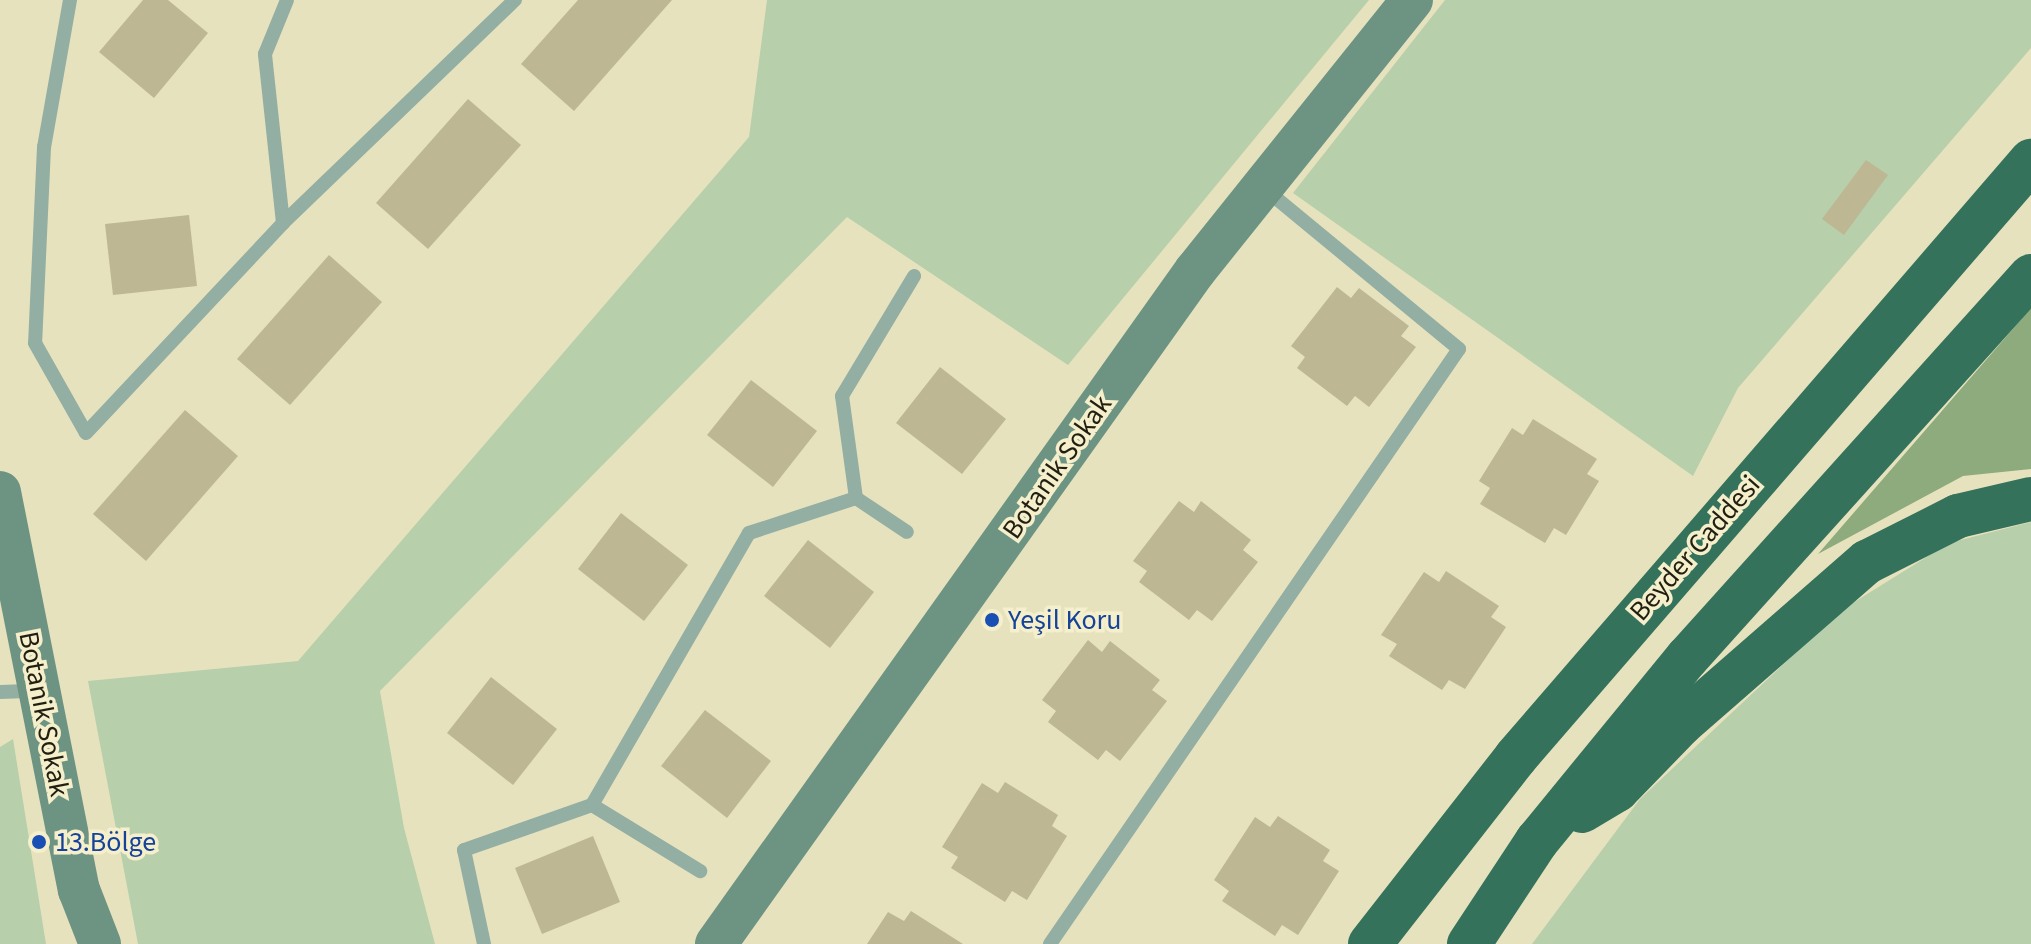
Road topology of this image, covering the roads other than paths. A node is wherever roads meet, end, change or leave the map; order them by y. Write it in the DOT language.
graph roads {
  1 [pos="70,0"];
  2 [pos="287,0"];
  3 [pos="515,0"];
  4 [pos="1412,0"];
  5 [pos="2031,161"];
  6 [pos="1263,187"];
  7 [pos="283,223"];
  8 [pos="914,276"];
  9 [pos="2031,276"];
  10 [pos="0,492"];
  11 [pos="856,498"];
  12 [pos="2031,499"];
  13 [pos="907,532"];
  14 [pos="20,691"];
  15 [pos="592,805"];
  16 [pos="1537,841"];
  17 [pos="700,871"];
  18 [pos="79,890"];
  19 [pos="78,944"];
  20 [pos="100,944"];
  21 [pos="484,944"];
  22 [pos="716,944"];
  23 [pos="1050,944"];
  24 [pos="1370,944"];
  25 [pos="1469,944"];
  1 -- 7 [label="lane"];
  2 -- 7 [label="lane"];
  3 -- 7 [label="lane"];
  4 -- 6 [label="main road, Botanik Sokak"];
  5 -- 24 [label="highway, Beyder Caddesi"];
  6 -- 22 [label="main road, Botanik Sokak"];
  6 -- 23 [label="lane"];
  8 -- 11 [label="lane"];
  9 -- 16 [label="highway"];
  10 -- 14 [label="main road, Botanik Sokak"];
  11 -- 13 [label="lane"];
  11 -- 15 [label="lane"];
  12 -- 16 [label="highway"];
  14 -- 18 [label="main road, Botanik Sokak"];
  15 -- 17 [label="lane"];
  15 -- 21 [label="lane"];
  16 -- 25 [label="highway"];
  18 -- 19 [label="main road"];
  18 -- 20 [label="main road"];
}
